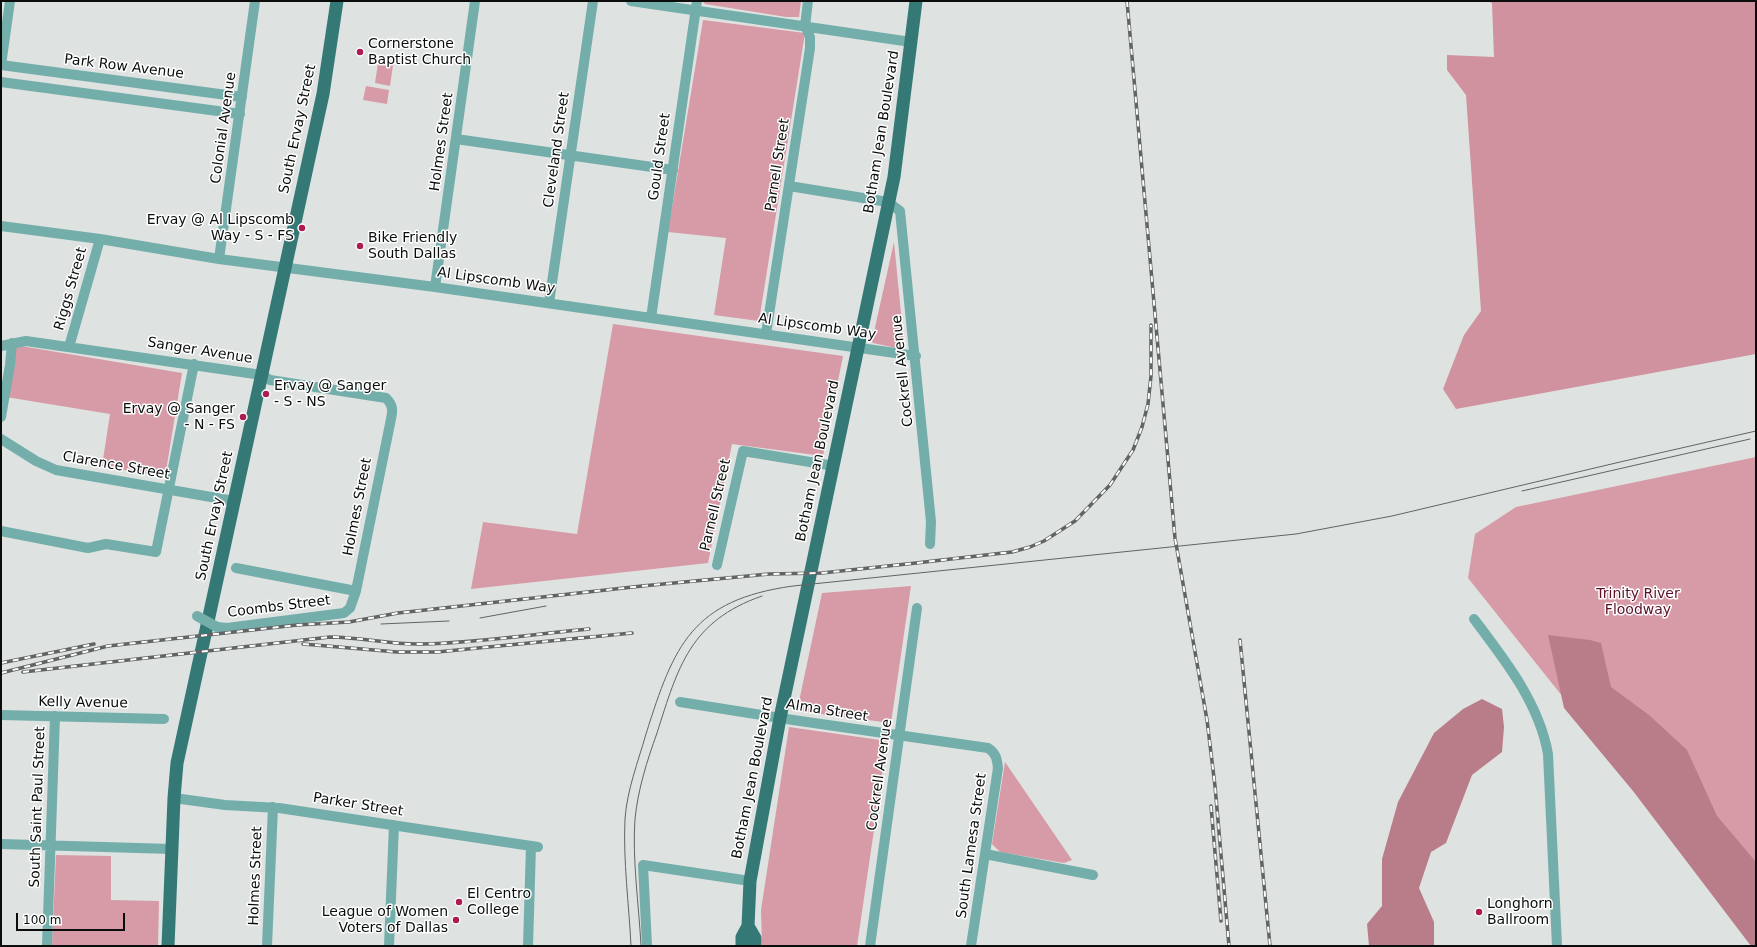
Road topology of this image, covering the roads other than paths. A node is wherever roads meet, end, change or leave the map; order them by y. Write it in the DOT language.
graph roads {
  1 [pos="10,1"];
  2 [pos="255,1"];
  3 [pos="337,1"];
  4 [pos="475,1"];
  5 [pos="593,1"];
  6 [pos="631,1"];
  7 [pos="808,1"];
  8 [pos="916,1"];
  9 [pos="696,5"];
  10 [pos="805,26"];
  11 [pos="911,42"];
  12 [pos="1,65"];
  13 [pos="1,82"];
  14 [pos="242,97"];
  15 [pos="240,114"];
  16 [pos="456,139"];
  17 [pos="571,155"];
  18 [pos="673,170"];
  19 [pos="789,186"];
  20 [pos="888,202"];
  21 [pos="1,226"];
  22 [pos="100,239"];
  23 [pos="219,259"];
  24 [pos="285,268"];
  25 [pos="435,287"];
  26 [pos="549,303"];
  27 [pos="651,318"];
  28 [pos="766,334"];
  29 [pos="12,343"];
  30 [pos="1,346"];
  31 [pos="69,347"];
  32 [pos="858,347"];
  33 [pos="916,356"];
  34 [pos="194,364"];
  35 [pos="262,375"];
  36 [pos="391,403"];
  37 [pos="1,417"];
  38 [pos="1,438"];
  39 [pos="834,466"];
  40 [pos="167,489"];
  41 [pos="234,501"];
  42 [pos="1,531"];
  43 [pos="930,544"];
  44 [pos="717,565"];
  45 [pos="236,568"];
  46 [pos="356,591"];
  47 [pos="917,608"];
  48 [pos="344,613"];
  49 [pos="197,616"];
  50 [pos="1474,619"];
  51 [pos="680,702"];
  52 [pos="1,715"];
  53 [pos="55,716"];
  54 [pos="780,718"];
  55 [pos="164,719"];
  56 [pos="900,736"];
  57 [pos="993,752"];
  58 [pos="174,798"];
  59 [pos="273,807"];
  60 [pos="394,825"];
  61 [pos="1,844"];
  62 [pos="52,846"];
  63 [pos="172,849"];
  64 [pos="985,854"];
  65 [pos="1093,874"];
  66 [pos="750,881"];
  67 [pos="748,926"];
  68 [pos="47,946"];
  69 [pos="168,946"];
  70 [pos="267,946"];
  71 [pos="389,946"];
  72 [pos="528,946"];
  73 [pos="647,946"];
  74 [pos="742,946"];
  75 [pos="755,946"];
  76 [pos="870,946"];
  77 [pos="971,946"];
  78 [pos="1558,946"];
  1 -- 12 [label="street"];
  2 -- 14 [label="street, Colonial Avenue"];
  3 -- 24 [label="main road, South Ervay Street"];
  4 -- 16 [label="street, Holmes Street"];
  5 -- 17 [label="street, Cleveland Street"];
  6 -- 9 [label="street"];
  7 -- 10 [label="street, Parnell Street"];
  8 -- 11 [label="main road, Botham Jean Boulevard"];
  9 -- 10 [label="street"];
  9 -- 18 [label="street, Gould Street"];
  10 -- 11 [label="street"];
  10 -- 19 [label="street, Parnell Street"];
  11 -- 20 [label="main road, Botham Jean Boulevard"];
  12 -- 14 [label="street, Park Row Avenue"];
  13 -- 15 [label="street"];
  14 -- 15 [label="street, Colonial Avenue"];
  15 -- 23 [label="street, Colonial Avenue"];
  16 -- 17 [label="street"];
  16 -- 25 [label="street, Holmes Street"];
  17 -- 18 [label="street"];
  17 -- 26 [label="street, Cleveland Street"];
  18 -- 27 [label="street, Gould Street"];
  19 -- 20 [label="street"];
  19 -- 28 [label="street, Parnell Street"];
  20 -- 32 [label="main road, Botham Jean Boulevard"];
  20 -- 33 [label="street, Cockrell Avenue"];
  21 -- 22 [label="street, Al Lipscomb Way"];
  22 -- 23 [label="street, Al Lipscomb Way"];
  22 -- 31 [label="street, Riggs Street"];
  23 -- 24 [label="street, Al Lipscomb Way"];
  24 -- 25 [label="street, Al Lipscomb Way"];
  24 -- 35 [label="main road, South Ervay Street"];
  25 -- 26 [label="street, Al Lipscomb Way"];
  26 -- 27 [label="street, Al Lipscomb Way"];
  27 -- 28 [label="street, Al Lipscomb Way"];
  28 -- 32 [label="street, Al Lipscomb Way"];
  29 -- 30 [label="street, Sanger Avenue"];
  29 -- 31 [label="street, Sanger Avenue"];
  29 -- 37 [label="street"];
  31 -- 34 [label="street, Sanger Avenue"];
  32 -- 33 [label="street, Al Lipscomb Way"];
  32 -- 39 [label="main road, Botham Jean Boulevard"];
  33 -- 43 [label="street, Cockrell Avenue"];
  34 -- 35 [label="street, Sanger Avenue"];
  34 -- 40 [label="street"];
  35 -- 36 [label="street, Sanger Avenue"];
  35 -- 41 [label="main road, South Ervay Street"];
  36 -- 46 [label="street, Holmes Street"];
  38 -- 40 [label="street, Clarence Street"];
  39 -- 44 [label="street, Parnell Street"];
  39 -- 54 [label="main road, Botham Jean Boulevard"];
  40 -- 41 [label="street, Clarence Street"];
  40 -- 42 [label="street"];
  41 -- 58 [label="main road, South Ervay Street"];
  45 -- 46 [label="street"];
  46 -- 48 [label="street, Holmes Street"];
  47 -- 56 [label="street, Cockrell Avenue"];
  48 -- 49 [label="street, Coombs Street, bridge"];
  50 -- 78 [label="street"];
  51 -- 54 [label="street, Alma Street"];
  52 -- 53 [label="street, Kelly Avenue"];
  53 -- 55 [label="street, Kelly Avenue"];
  53 -- 62 [label="street, South Saint Paul Street"];
  54 -- 56 [label="street, Alma Street"];
  54 -- 66 [label="main road, Botham Jean Boulevard"];
  56 -- 57 [label="street, Alma Street"];
  56 -- 76 [label="street, Cockrell Avenue"];
  57 -- 64 [label="street, South Lamesa Street"];
  58 -- 59 [label="street, Parker Street"];
  58 -- 63 [label="main road, South Ervay Street"];
  59 -- 60 [label="street, Parker Street"];
  59 -- 70 [label="street, Holmes Street"];
  60 -- 71 [label="street"];
  60 -- 72 [label="street, Parker Street"];
  61 -- 62 [label="street"];
  62 -- 63 [label="street"];
  62 -- 68 [label="street, South Saint Paul Street"];
  63 -- 69 [label="main road, South Ervay Street"];
  64 -- 65 [label="street"];
  64 -- 77 [label="street, South Lamesa Street"];
  66 -- 67 [label="main road, Botham Jean Boulevard"];
  66 -- 73 [label="street"];
  67 -- 74 [label="main road, Botham Jean Boulevard"];
  67 -- 75 [label="main road, Botham Jean Boulevard"];
}
